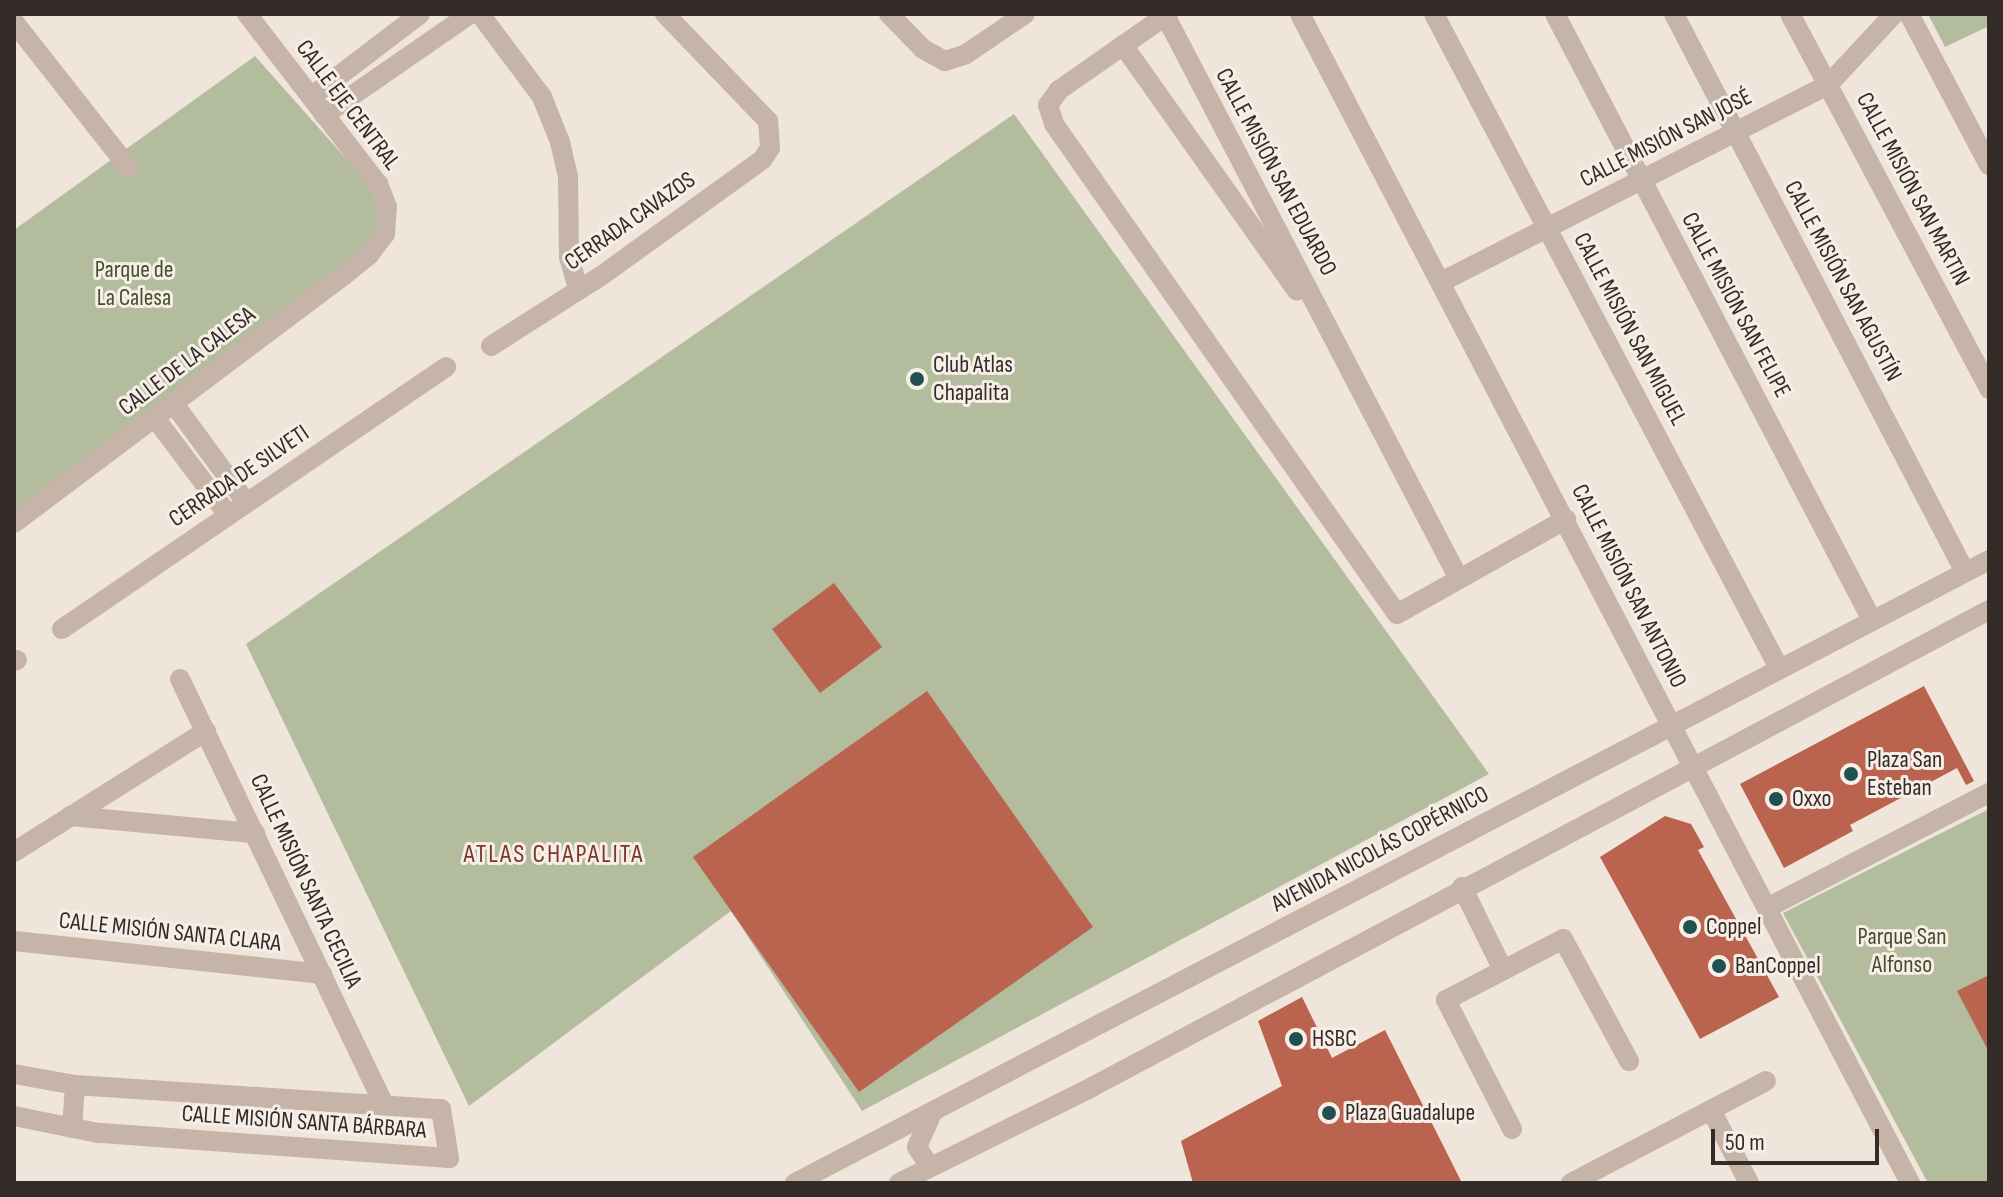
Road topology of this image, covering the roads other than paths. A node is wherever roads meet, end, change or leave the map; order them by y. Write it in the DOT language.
graph roads {
  1 [pos="247,14"];
  2 [pos="420,14"];
  3 [pos="470,14"];
  4 [pos="480,14"];
  5 [pos="665,14"];
  6 [pos="889,14"];
  7 [pos="1025,14"];
  8 [pos="1300,14"];
  9 [pos="1434,14"];
  10 [pos="1555,14"];
  11 [pos="1674,14"];
  12 [pos="1790,14"];
  13 [pos="1894,14"];
  14 [pos="1909,14"];
  15 [pos="1166,15"];
  16 [pos="14,22"];
  17 [pos="1123,45"];
  18 [pos="1828,85"];
  19 [pos="311,97"];
  20 [pos="324,115"];
  21 [pos="1736,132"];
  22 [pos="1989,165"];
  23 [pos="129,168"];
  24 [pos="1641,180"];
  25 [pos="1547,228"];
  26 [pos="385,234"];
  27 [pos="1441,282"];
  28 [pos="578,289"];
  29 [pos="491,346"];
  30 [pos="1341,353"];
  31 [pos="446,367"];
  32 [pos="1989,389"];
  33 [pos="174,404"];
  34 [pos="155,418"];
  35 [pos="246,502"];
  36 [pos="228,515"];
  37 [pos="1566,519"];
  38 [pos="14,523"];
  39 [pos="1989,560"];
  40 [pos="1965,572"];
  41 [pos="1459,579"];
  42 [pos="1989,610"];
  43 [pos="1872,620"];
  44 [pos="62,629"];
  45 [pos="1779,668"];
  46 [pos="180,679"];
  47 [pos="1672,724"];
  48 [pos="206,731"];
  49 [pos="1693,765"];
  50 [pos="1989,793"];
  51 [pos="70,816"];
  52 [pos="255,833"];
  53 [pos="14,852"];
  54 [pos="1462,887"];
  55 [pos="1767,908"];
  56 [pos="14,941"];
  57 [pos="1503,970"];
  58 [pos="322,974"];
  59 [pos="1629,1061"];
  60 [pos="14,1074"];
  61 [pos="1766,1081"];
  62 [pos="75,1085"];
  63 [pos="384,1105"];
  64 [pos="1711,1110"];
  65 [pos="931,1115"];
  66 [pos="14,1116"];
  67 [pos="72,1128"];
  68 [pos="1512,1129"];
  69 [pos="930,1167"];
  70 [pos="1585,1180"];
  71 [pos="795,1183"];
  72 [pos="899,1183"];
  73 [pos="1749,1183"];
  74 [pos="1910,1183"];
  1 -- 19 [label="street, CALLE EJE CENTRAL"];
  2 -- 19 [label="street"];
  3 -- 20 [label="street"];
  4 -- 28 [label="street"];
  5 -- 28 [label="street, CERRADA CAVAZOS"];
  6 -- 7 [label="street"];
  8 -- 27 [label="street, CALLE MISIÓN SAN ANTONIO"];
  9 -- 25 [label="street, CALLE MISIÓN SAN MIGUEL"];
  10 -- 24 [label="street, CALLE MISIÓN SAN FELIPE"];
  11 -- 21 [label="street, CALLE MISIÓN SAN AGUSTÍN"];
  12 -- 18 [label="street, CALLE MISIÓN SAN MARTIN"];
  13 -- 18 [label="street, CALLE MISIÓN SAN JOSÉ"];
  14 -- 22 [label="street"];
  15 -- 17 [label="street"];
  15 -- 30 [label="street, CALLE MISIÓN SAN EDUARDO"];
  16 -- 23 [label="street"];
  17 -- 30 [label="street, CALLE MISIÓN SAN EDUARDO"];
  17 -- 41 [label="street"];
  18 -- 21 [label="street, CALLE MISIÓN SAN JOSÉ"];
  18 -- 32 [label="street, CALLE MISIÓN SAN MARTIN"];
  19 -- 20 [label="street, CALLE EJE CENTRAL"];
  20 -- 26 [label="street, CALLE EJE CENTRAL"];
  21 -- 24 [label="street, CALLE MISIÓN SAN JOSÉ"];
  21 -- 40 [label="street, CALLE MISIÓN SAN AGUSTÍN"];
  24 -- 25 [label="street, CALLE MISIÓN SAN JOSÉ"];
  24 -- 43 [label="street, CALLE MISIÓN SAN FELIPE"];
  25 -- 27 [label="street, CALLE MISIÓN SAN JOSÉ"];
  25 -- 45 [label="street, CALLE MISIÓN SAN MIGUEL"];
  26 -- 33 [label="street, CALLE DE LA CALESA"];
  27 -- 37 [label="street, CALLE MISIÓN SAN ANTONIO"];
  28 -- 29 [label="street, CERRADA CAVAZOS"];
  30 -- 41 [label="street, CALLE MISIÓN SAN EDUARDO"];
  31 -- 35 [label="street, CERRADA DE SILVETI"];
  33 -- 34 [label="street, CALLE DE LA CALESA"];
  33 -- 35 [label="street"];
  34 -- 36 [label="street"];
  34 -- 38 [label="street, CALLE DE LA CALESA"];
  35 -- 36 [label="street, CERRADA DE SILVETI"];
  36 -- 44 [label="street, CERRADA DE SILVETI"];
  37 -- 41 [label="street"];
  37 -- 47 [label="street, CALLE MISIÓN SAN ANTONIO"];
  39 -- 40 [label="street, AVENIDA NICOLÁS COPÉRNICO"];
  40 -- 43 [label="street, AVENIDA NICOLÁS COPÉRNICO"];
  42 -- 49 [label="street"];
  43 -- 45 [label="street, AVENIDA NICOLÁS COPÉRNICO"];
  45 -- 47 [label="street, AVENIDA NICOLÁS COPÉRNICO"];
  46 -- 48 [label="street, CALLE MISIÓN SANTA CECILIA"];
  47 -- 49 [label="street, CALLE MISIÓN SAN ANTONIO"];
  47 -- 65 [label="street, AVENIDA NICOLÁS COPÉRNICO"];
  48 -- 51 [label="street"];
  48 -- 52 [label="street, CALLE MISIÓN SANTA CECILIA"];
  49 -- 54 [label="street"];
  49 -- 55 [label="street, CALLE MISIÓN SAN ANTONIO"];
  50 -- 55 [label="street"];
  51 -- 52 [label="street"];
  51 -- 53 [label="street"];
  52 -- 58 [label="street, CALLE MISIÓN SANTA CECILIA"];
  54 -- 57 [label="street"];
  54 -- 69 [label="street"];
  55 -- 74 [label="street, CALLE MISIÓN SAN ANTONIO"];
  56 -- 58 [label="street, CALLE MISIÓN SANTA CLARA"];
  57 -- 59 [label="street"];
  57 -- 68 [label="street"];
  58 -- 63 [label="street, CALLE MISIÓN SANTA CECILIA"];
  60 -- 62 [label="street, CALLE MISIÓN SANTA BÁRBARA"];
  61 -- 64 [label="street"];
  62 -- 63 [label="street, CALLE MISIÓN SANTA BÁRBARA"];
  62 -- 67 [label="street"];
  63 -- 67 [label="street, CALLE MISIÓN SANTA BÁRBARA"];
  64 -- 70 [label="street"];
  64 -- 73 [label="street"];
  65 -- 69 [label="street"];
  65 -- 71 [label="street, AVENIDA NICOLÁS COPÉRNICO"];
  66 -- 67 [label="street, CALLE MISIÓN SANTA BÁRBARA"];
  69 -- 72 [label="street"];
}
